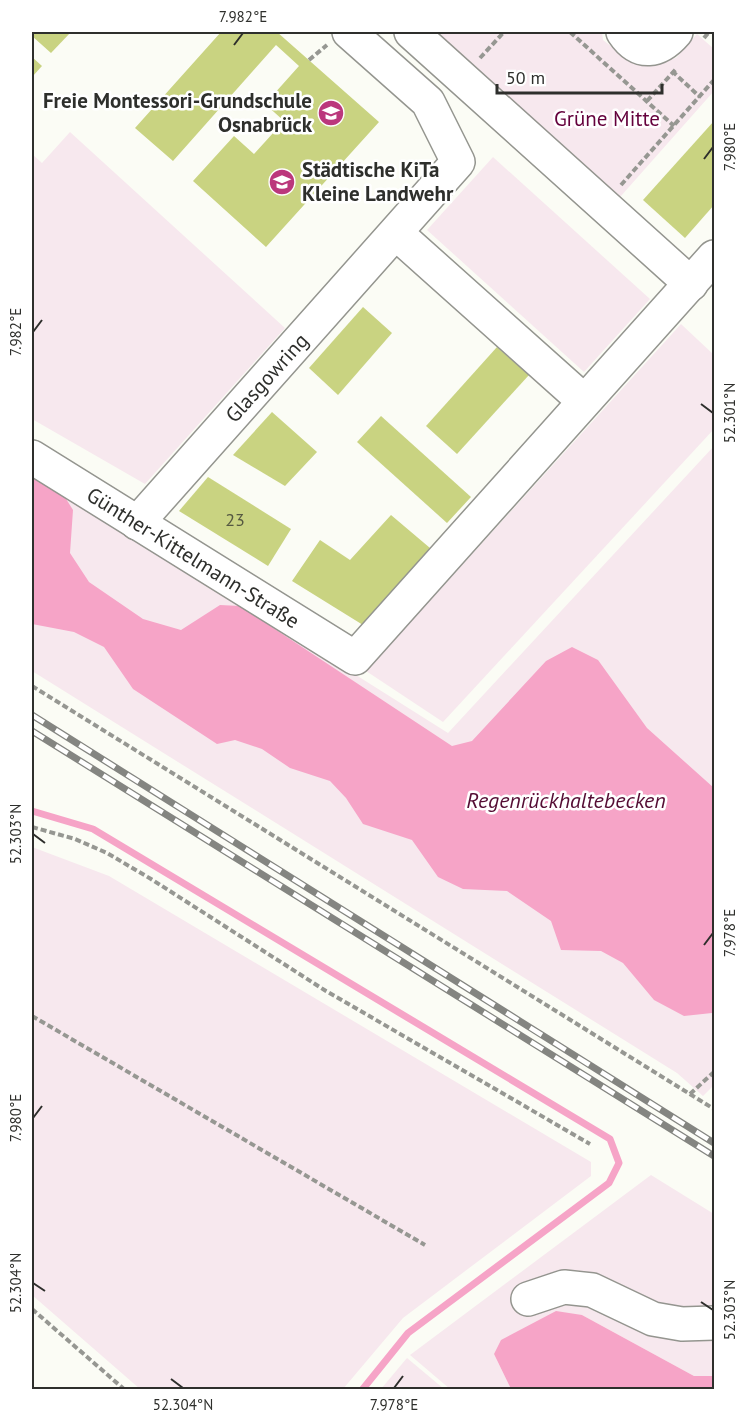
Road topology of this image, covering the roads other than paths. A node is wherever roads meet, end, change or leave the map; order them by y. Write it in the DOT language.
graph roads {
  1 [pos="349,32"];
  2 [pos="411,32"];
  3 [pos="676,32"];
  4 [pos="635,40"];
  5 [pos="396,233"];
  6 [pos="704,279"];
  7 [pos="584,401"];
  8 [pos="32,457"];
  9 [pos="137,523"];
  10 [pos="528,1299"];
  11 [pos="714,1323"];
  1 -- 5 [label="street, Glasgowring"];
  2 -- 6 [label="street"];
  3 -- 4 [label="street"];
  5 -- 7 [label="street"];
  5 -- 9 [label="street, Glasgowring"];
  6 -- 7 [label="street"];
  7 -- 9 [label="street, Günther-Kittelmann-Straße"];
  8 -- 9 [label="street, Günther-Kittelmann-Straße"];
  10 -- 11 [label="street"];
}
